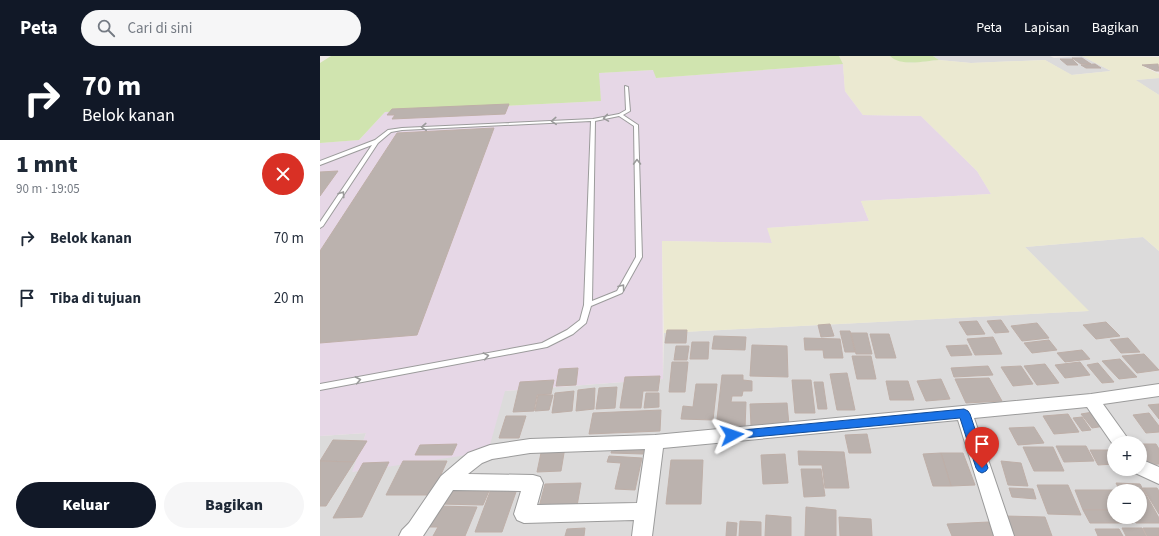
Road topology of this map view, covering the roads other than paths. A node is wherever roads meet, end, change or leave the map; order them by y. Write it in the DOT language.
graph roads {
  1 [pos="626,88"];
  2 [pos="620,115"];
  3 [pos="593,120"];
  4 [pos="378,141"];
  5 [pos="320,163"];
  6 [pos="320,226"];
  7 [pos="588,305"];
  8 [pos="320,387"];
  9 [pos="1159,390"];
  10 [pos="1091,400"];
  11 [pos="964,414"];
  12 [pos="1117,436"];
  13 [pos="655,442"];
  14 [pos="1147,470"];
  15 [pos="1159,476"];
  16 [pos="448,482"];
  17 [pos="645,511"];
  18 [pos="409,536"];
  19 [pos="642,536"];
  20 [pos="1004,536"];
  1 -- 2 [label="lane"];
  2 -- 3 [label="lane, one-way"];
  7 -- 2 [label="lane, one-way"];
  3 -- 4 [label="lane, one-way"];
  3 -- 7 [label="lane"];
  4 -- 5 [label="lane"];
  6 -- 4 [label="lane, one-way"];
  8 -- 7 [label="lane, one-way"];
  9 -- 10 [label="street"];
  10 -- 11 [label="street"];
  10 -- 12 [label="street"];
  11 -- 13 [label="street"];
  11 -- 20 [label="street"];
  13 -- 16 [label="street"];
  13 -- 17 [label="street"];
  14 -- 15 [label="street"];
  16 -- 17 [label="street"];
  16 -- 18 [label="street"];
  17 -- 19 [label="street"];
}
